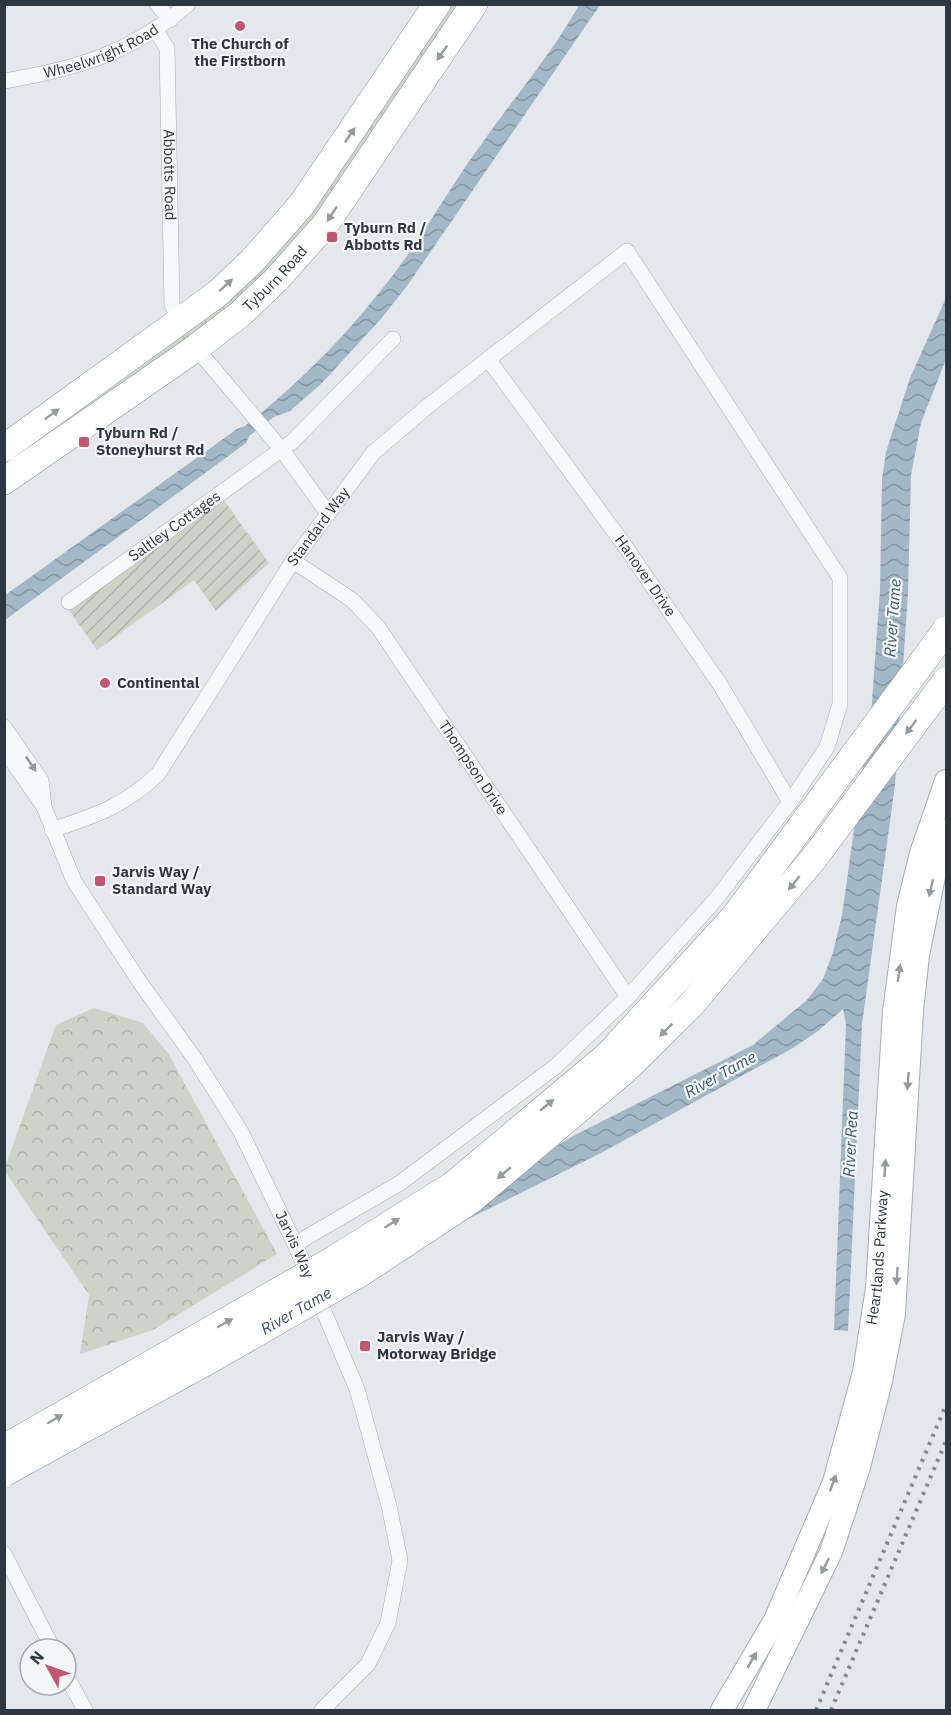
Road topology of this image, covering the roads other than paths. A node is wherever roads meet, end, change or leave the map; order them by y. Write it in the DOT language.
graph roads {
  1 [pos="157,4"];
  2 [pos="188,4"];
  3 [pos="437,4"];
  4 [pos="474,4"];
  5 [pos="170,20"];
  6 [pos="156,31"];
  7 [pos="4,81"];
  8 [pos="180,321"];
  9 [pos="393,339"];
  10 [pos="196,348"];
  11 [pos="488,359"];
  12 [pos="4,448"];
  13 [pos="282,450"];
  14 [pos="4,481"];
  15 [pos="327,512"];
  16 [pos="293,561"];
  17 [pos="69,602"];
  18 [pos="946,630"];
  19 [pos="946,681"];
  20 [pos="4,727"];
  21 [pos="4,749"];
  22 [pos="946,781"];
  23 [pos="790,802"];
  24 [pos="44,807"];
  25 [pos="52,830"];
  26 [pos="946,831"];
  27 [pos="628,997"];
  28 [pos="295,1244"];
  29 [pos="4,1448"];
  30 [pos="4,1473"];
  31 [pos="4,1554"];
  32 [pos="47,1637"];
  33 [pos="322,1710"];
  34 [pos="722,1710"];
  35 [pos="754,1710"];
  1 -- 5 [label="street"];
  2 -- 5 [label="street, Wheelwright Road"];
  8 -- 3 [label="highway, Tyburn Road, one-way"];
  4 -- 10 [label="highway, Tyburn Road, one-way"];
  5 -- 6 [label="street, Wheelwright Road"];
  6 -- 7 [label="street, Wheelwright Road"];
  6 -- 8 [label="street, Abbotts Road"];
  12 -- 8 [label="highway, Tyburn Road, one-way"];
  9 -- 13 [label="street, Saltley Cottages"];
  10 -- 13 [label="street"];
  10 -- 14 [label="highway, Tyburn Road"];
  11 -- 15 [label="street, Standard Way"];
  11 -- 23 [label="street, Hanover Drive"];
  11 -- 23 [label="street, Standard Way"];
  13 -- 15 [label="street"];
  13 -- 17 [label="street, Saltley Cottages"];
  15 -- 16 [label="street, Standard Way"];
  16 -- 25 [label="street, Standard Way"];
  16 -- 27 [label="street, Thompson Drive"];
  29 -- 18 [label="highway, one-way, bridge"];
  19 -- 30 [label="highway, one-way, bridge"];
  20 -- 24 [label="street, Jarvis Way, one-way"];
  21 -- 24 [label="street, Jarvis Way"];
  34 -- 22 [label="main road, Heartlands Parkway, one-way"];
  23 -- 27 [label="street"];
  24 -- 25 [label="street, Jarvis Way"];
  25 -- 28 [label="street, Jarvis Way"];
  26 -- 35 [label="main road, Heartlands Parkway, one-way"];
  27 -- 28 [label="street"];
  28 -- 33 [label="street, Jarvis Way"];
  31 -- 32 [label="street"];
}
